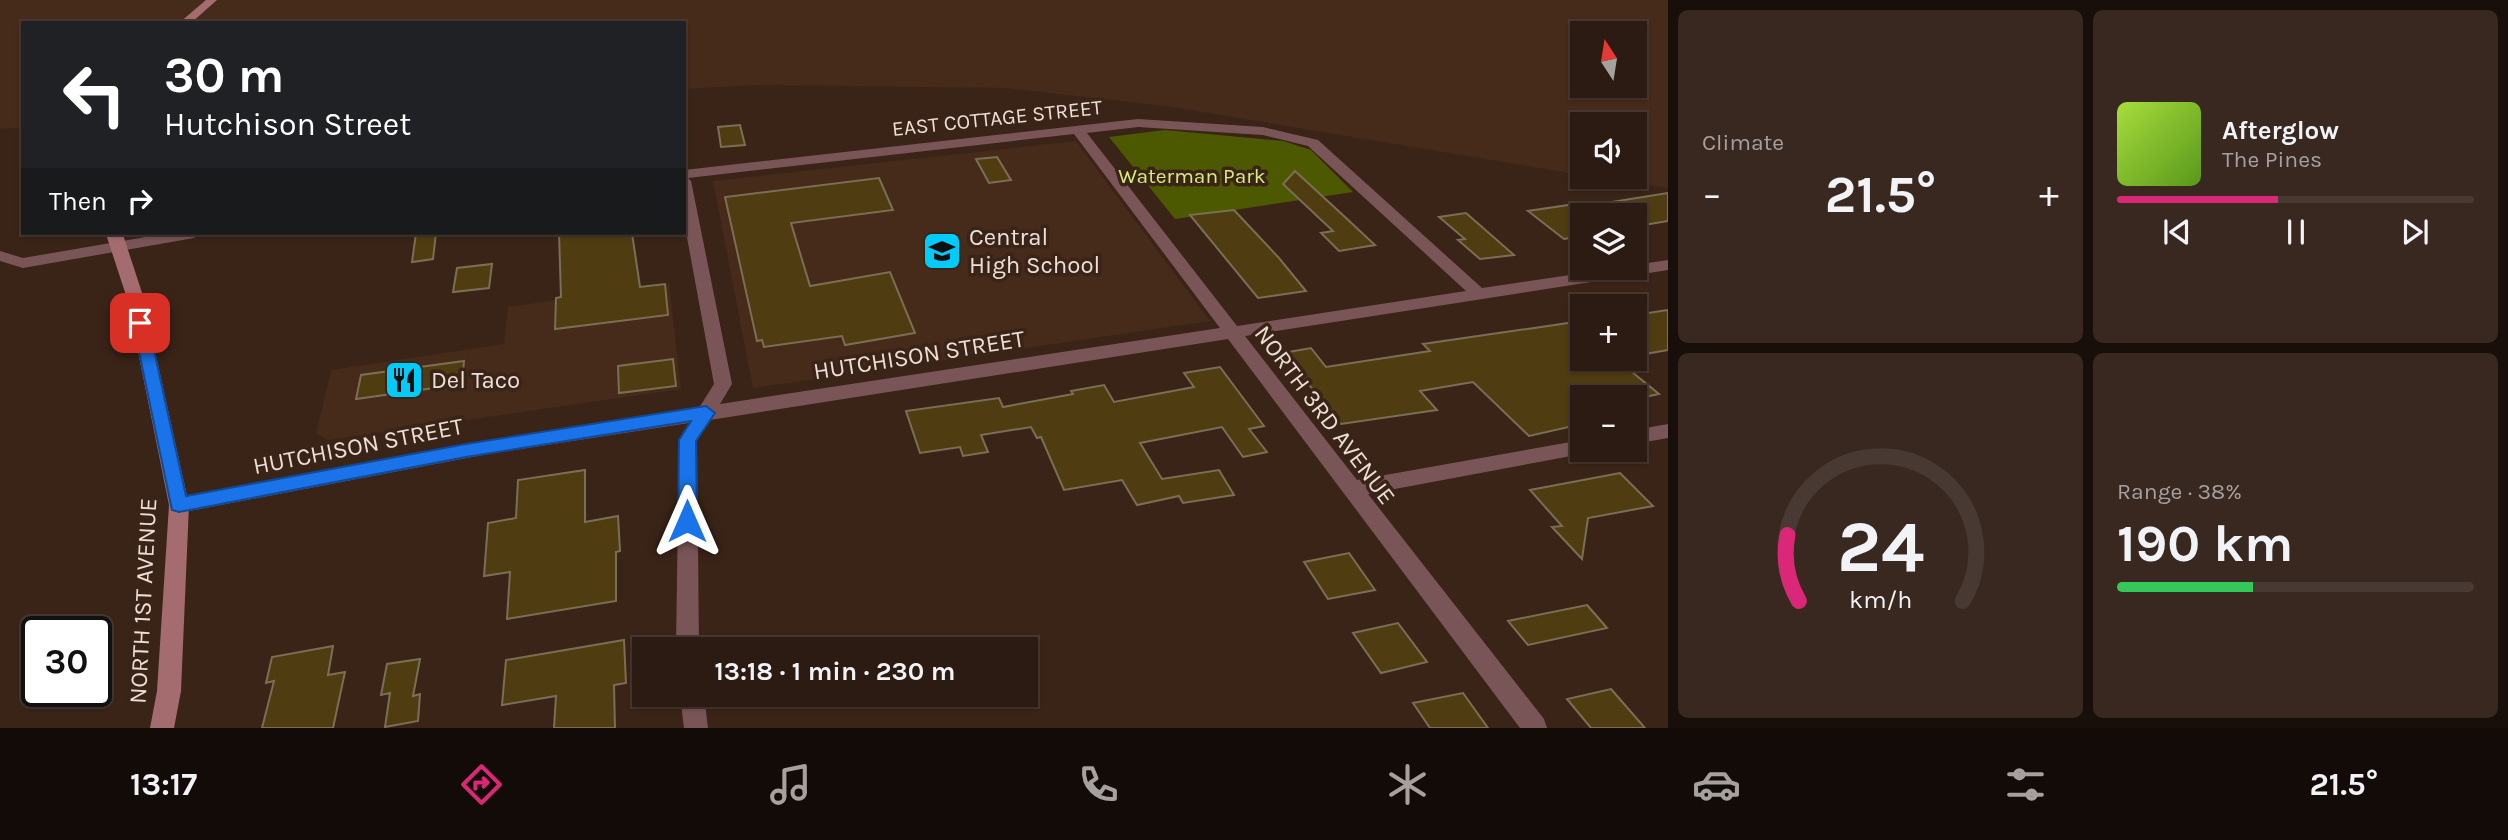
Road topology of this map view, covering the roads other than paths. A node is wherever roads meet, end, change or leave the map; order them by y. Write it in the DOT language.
graph roads {
  1 [pos="212,0"];
  2 [pos="186,21"];
  3 [pos="1078,130"];
  4 [pos="686,174"];
  5 [pos="686,191"];
  6 [pos="115,235"];
  7 [pos="183,235"];
  8 [pos="0,256"];
  9 [pos="1668,265"];
  10 [pos="1480,295"];
  11 [pos="1230,331"];
  12 [pos="706,413"];
  13 [pos="1668,431"];
  14 [pos="1647,435"];
  15 [pos="1570,449"];
  16 [pos="1351,489"];
  17 [pos="179,505"];
  18 [pos="688,637"];
  19 [pos="693,707"];
  20 [pos="162,728"];
  21 [pos="696,728"];
  22 [pos="1535,728"];
  1 -- 2 [label="main road"];
  3 -- 4 [label="street, EAST COTTAGE STREET"];
  3 -- 10 [label="street, EAST COTTAGE STREET"];
  3 -- 11 [label="street, NORTH 3RD AVENUE"];
  5 -- 12 [label="street"];
  6 -- 17 [label="main road, NORTH 1ST AVENUE, bridge"];
  7 -- 8 [label="street"];
  9 -- 10 [label="street, HUTCHISON STREET"];
  10 -- 11 [label="street, HUTCHISON STREET"];
  11 -- 12 [label="street, HUTCHISON STREET"];
  11 -- 16 [label="street, NORTH 3RD AVENUE"];
  12 -- 17 [label="street, HUTCHISON STREET"];
  12 -- 18 [label="street"];
  13 -- 14 [label="street"];
  15 -- 16 [label="street"];
  16 -- 22 [label="street, NORTH 3RD AVENUE"];
  17 -- 20 [label="main road, NORTH 1ST AVENUE"];
  19 -- 21 [label="street"];
}
